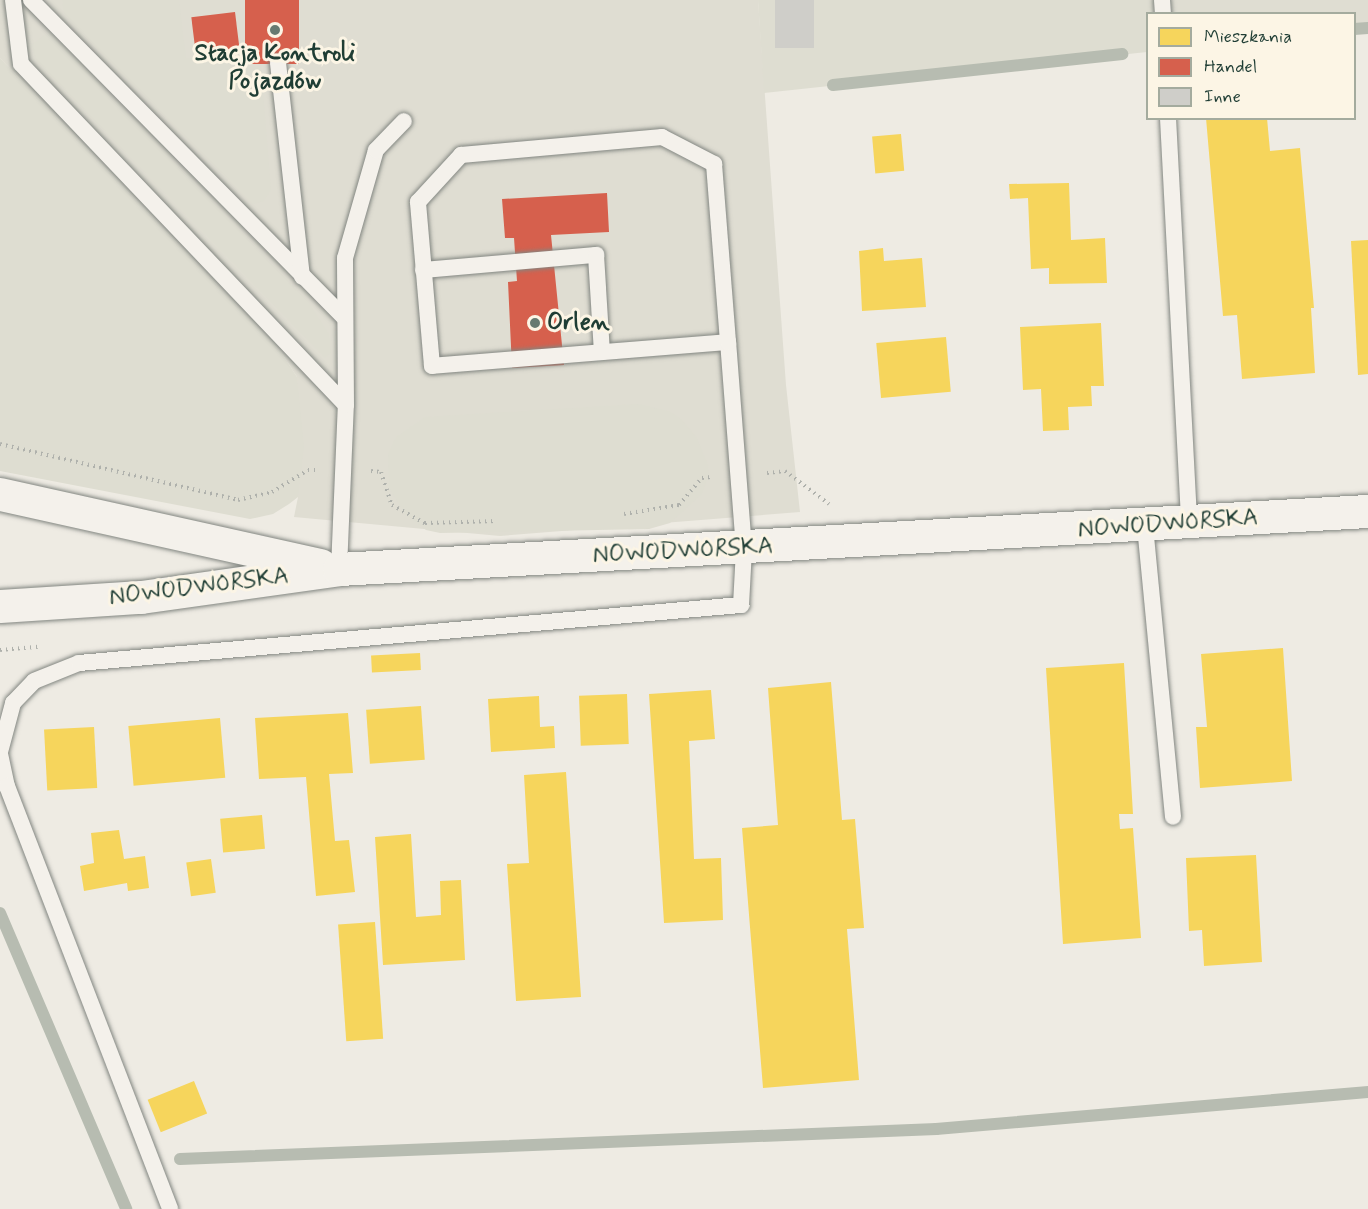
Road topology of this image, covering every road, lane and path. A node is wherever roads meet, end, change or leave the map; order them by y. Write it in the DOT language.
graph roads {
  1 [pos="13,0"];
  2 [pos="32,0"];
  3 [pos="278,63"];
  4 [pos="1168,120"];
  5 [pos="404,121"];
  6 [pos="423,270"];
  7 [pos="302,277"];
  8 [pos="344,317"];
  9 [pos="728,342"];
  10 [pos="602,352"];
  11 [pos="346,405"];
  12 [pos="0,444"];
  13 [pos="342,469"];
  14 [pos="738,476"];
  15 [pos="0,494"];
  16 [pos="840,504"];
  17 [pos="1368,511"];
  18 [pos="615,515"];
  19 [pos="509,520"];
  20 [pos="1189,524"];
  21 [pos="1146,526"];
  22 [pos="744,549"];
  23 [pos="339,569"];
  24 [pos="0,606"];
  25 [pos="0,753"];
  26 [pos="1173,817"];
  27 [pos="170,1209"];
  1 -- 11 [label="lane"];
  2 -- 7 [label="lane"];
  3 -- 7 [label="lane"];
  4 -- 20 [label="lane"];
  5 -- 8 [label="lane"];
  6 -- 9 [label="lane"];
  6 -- 10 [label="lane"];
  6 -- 10 [label="lane"];
  7 -- 8 [label="lane"];
  8 -- 11 [label="lane"];
  9 -- 10 [label="lane"];
  9 -- 14 [label="lane"];
  11 -- 13 [label="lane"];
  12 -- 13 [label="path"];
  13 -- 19 [label="path"];
  13 -- 23 [label="lane"];
  14 -- 16 [label="path"];
  14 -- 18 [label="path"];
  14 -- 22 [label="lane"];
  15 -- 23 [label="street"];
  17 -- 20 [label="street, NOWODWORSKA"];
  20 -- 21 [label="street, NOWODWORSKA"];
  21 -- 22 [label="street, NOWODWORSKA"];
  21 -- 26 [label="lane"];
  22 -- 23 [label="street, NOWODWORSKA"];
  22 -- 25 [label="lane"];
  23 -- 24 [label="street, NOWODWORSKA"];
  25 -- 27 [label="lane"];
}
